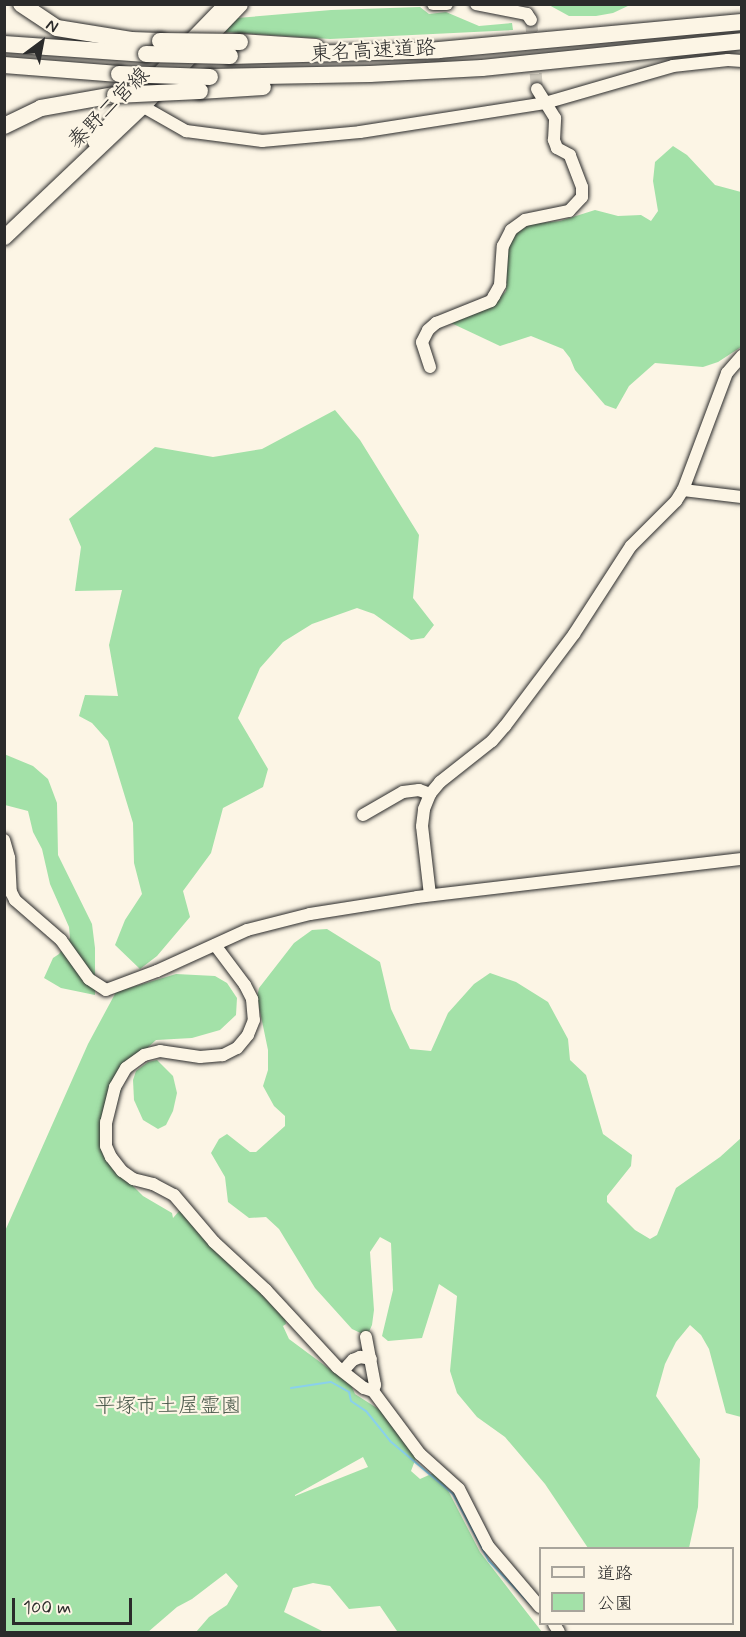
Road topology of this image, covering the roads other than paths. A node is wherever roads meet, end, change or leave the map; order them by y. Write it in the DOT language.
graph roads {
  1 [pos="21,4"];
  2 [pos="226,4"];
  3 [pos="240,4"];
  4 [pos="434,4"];
  5 [pos="447,4"];
  6 [pos="476,4"];
  7 [pos="531,20"];
  8 [pos="741,22"];
  9 [pos="741,40"];
  10 [pos="4,44"];
  11 [pos="383,53"];
  12 [pos="741,61"];
  13 [pos="4,65"];
  14 [pos="205,84"];
  15 [pos="537,89"];
  16 [pos="545,103"];
  17 [pos="142,106"];
  18 [pos="4,126"];
  19 [pos="4,224"];
  20 [pos="4,237"];
  21 [pos="741,356"];
  22 [pos="430,367"];
  23 [pos="683,490"];
  24 [pos="741,497"];
  25 [pos="430,794"];
  26 [pos="363,815"];
  27 [pos="4,840"];
  28 [pos="741,859"];
  29 [pos="430,895"];
  30 [pos="215,945"];
  31 [pos="366,1337"];
  32 [pos="371,1359"];
  33 [pos="343,1371"];
  34 [pos="373,1391"];
  35 [pos="539,1606"];
  1 -- 11 [label="highway, bridge"];
  2 -- 19 [label="main road, 秦野二宮線"];
  3 -- 17 [label="main road, 秦野二宮線"];
  4 -- 5 [label="street"];
  6 -- 7 [label="street"];
  8 -- 11 [label="highway, 東名高速道路"];
  9 -- 14 [label="highway, 東名高速道路"];
  10 -- 11 [label="highway, 東名高速道路, bridge"];
  12 -- 16 [label="street"];
  13 -- 14 [label="highway, 東名高速道路, bridge"];
  14 -- 18 [label="highway, bridge"];
  15 -- 16 [label="street"];
  16 -- 17 [label="street"];
  16 -- 22 [label="street"];
  17 -- 20 [label="main road, 秦野二宮線"];
  21 -- 23 [label="street"];
  23 -- 24 [label="street"];
  23 -- 25 [label="street"];
  25 -- 26 [label="street"];
  25 -- 29 [label="street"];
  27 -- 30 [label="street"];
  28 -- 29 [label="street"];
  29 -- 30 [label="street"];
  30 -- 33 [label="street"];
  31 -- 32 [label="street"];
  32 -- 33 [label="street"];
  32 -- 34 [label="street"];
  33 -- 34 [label="street"];
  34 -- 35 [label="street"];
}
